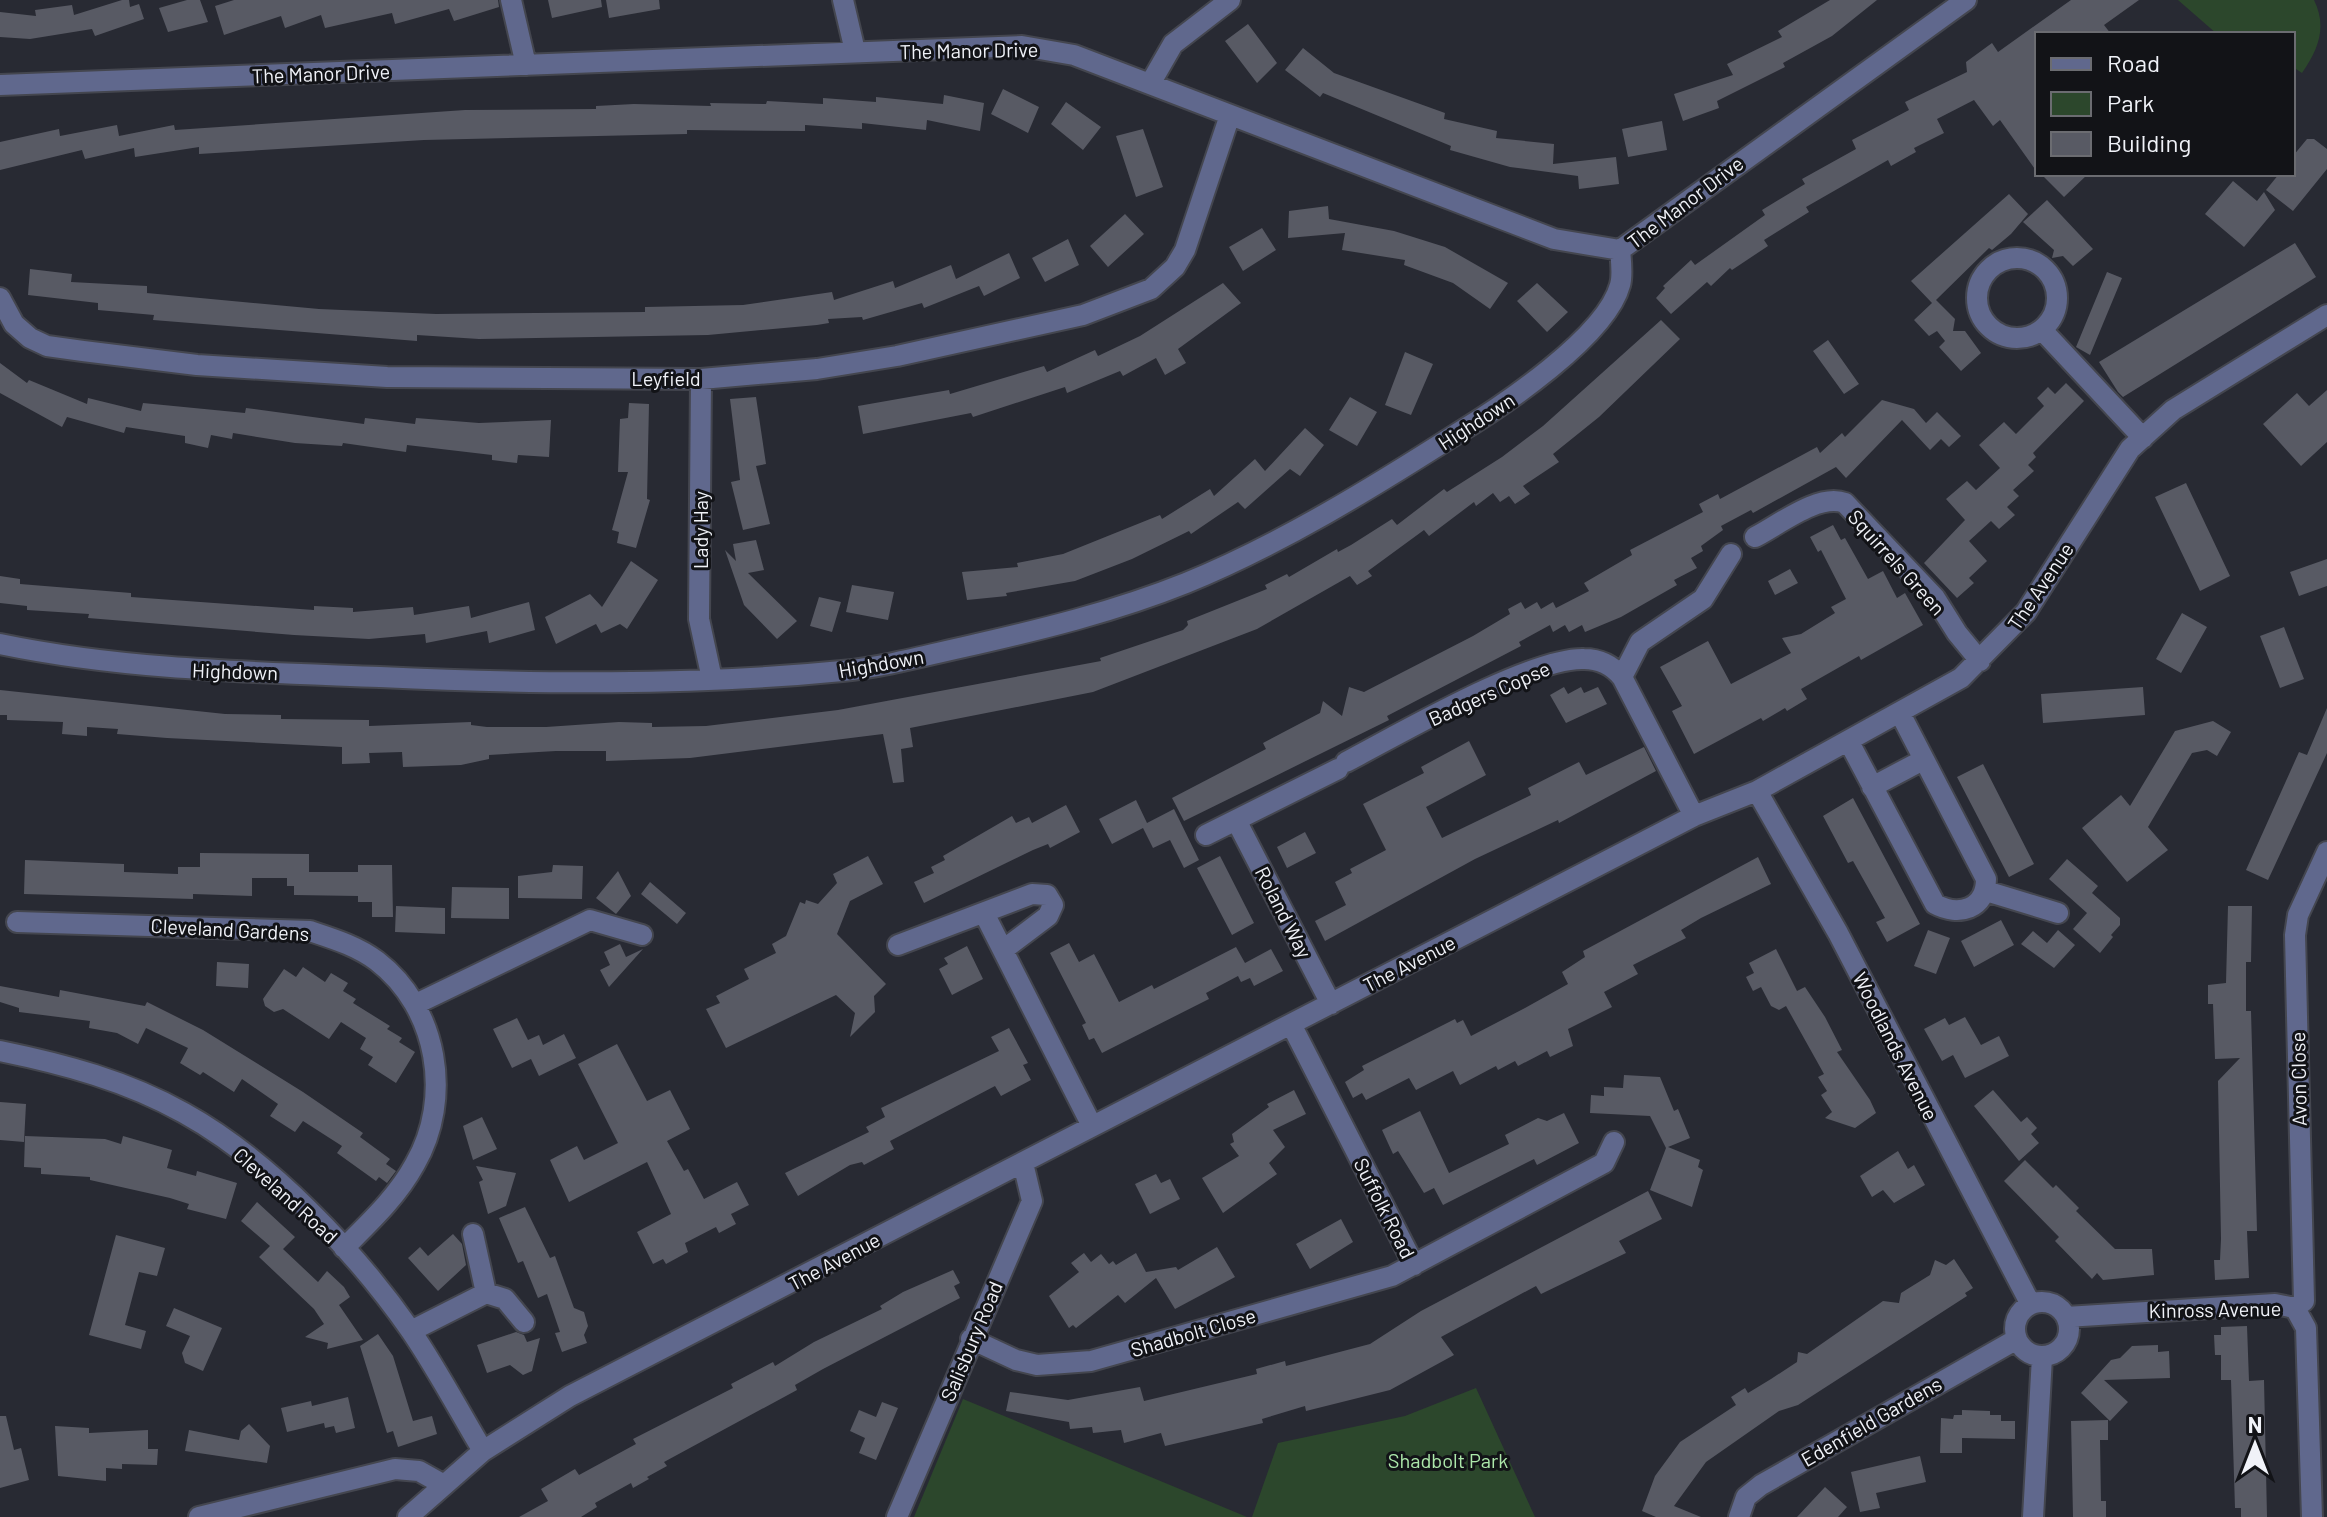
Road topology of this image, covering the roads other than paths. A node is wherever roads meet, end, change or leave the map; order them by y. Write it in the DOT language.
graph roads {
  1 [pos="511,0"];
  2 [pos="843,0"];
  3 [pos="1230,0"];
  4 [pos="1966,0"];
  5 [pos="855,51"];
  6 [pos="526,65"];
  7 [pos="1150,84"];
  8 [pos="0,85"];
  9 [pos="1230,115"];
  10 [pos="1620,250"];
  11 [pos="0,298"];
  12 [pos="2327,315"];
  13 [pos="2042,330"];
  14 [pos="701,379"];
  15 [pos="2143,438"];
  16 [pos="1755,537"];
  17 [pos="1731,554"];
  18 [pos="0,644"];
  19 [pos="1980,661"];
  20 [pos="1622,677"];
  21 [pos="712,679"];
  22 [pos="1901,715"];
  23 [pos="1849,742"];
  24 [pos="1923,760"];
  25 [pos="1872,787"];
  26 [pos="1757,791"];
  27 [pos="1694,816"];
  28 [pos="1236,820"];
  29 [pos="1206,835"];
  30 [pos="2327,852"];
  31 [pos="1986,891"];
  32 [pos="984,913"];
  33 [pos="2058,913"];
  34 [pos="17,922"];
  35 [pos="642,935"];
  36 [pos="898,945"];
  37 [pos="1003,950"];
  38 [pos="416,1004"];
  39 [pos="1331,1004"];
  40 [pos="1291,1024"];
  41 [pos="0,1051"];
  42 [pos="1092,1126"];
  43 [pos="1614,1142"];
  44 [pos="1023,1163"];
  45 [pos="473,1234"];
  46 [pos="344,1248"];
  47 [pos="1414,1265"];
  48 [pos="486,1293"];
  49 [pos="2030,1303"];
  50 [pos="2295,1308"];
  51 [pos="2066,1317"];
  52 [pos="524,1322"];
  53 [pos="411,1331"];
  54 [pos="971,1339"];
  55 [pos="2017,1339"];
  56 [pos="2042,1357"];
  57 [pos="483,1451"];
  58 [pos="444,1485"];
  59 [pos="199,1517"];
  60 [pos="408,1517"];
  61 [pos="897,1517"];
  62 [pos="1739,1517"];
  63 [pos="2033,1517"];
  64 [pos="2312,1517"];
  1 -- 6 [label="street"];
  2 -- 5 [label="street"];
  3 -- 7 [label="street"];
  4 -- 10 [label="street, The Manor Drive"];
  5 -- 6 [label="street, The Manor Drive"];
  5 -- 7 [label="street, The Manor Drive"];
  6 -- 8 [label="street, The Manor Drive"];
  7 -- 9 [label="street, The Manor Drive"];
  9 -- 10 [label="street, The Manor Drive"];
  9 -- 14 [label="street, Leyfield"];
  10 -- 21 [label="street, Highdown"];
  11 -- 14 [label="street, Leyfield"];
  12 -- 15 [label="street, The Avenue"];
  13 -- 13 [label="street"];
  13 -- 15 [label="street"];
  14 -- 21 [label="street, Lady Hay"];
  15 -- 19 [label="street, The Avenue"];
  16 -- 19 [label="street, Squirrels Green"];
  17 -- 20 [label="street"];
  18 -- 21 [label="street, Highdown"];
  19 -- 22 [label="street, The Avenue"];
  20 -- 27 [label="street"];
  20 -- 28 [label="street, Badgers Copse"];
  22 -- 23 [label="street, The Avenue"];
  22 -- 24 [label="street"];
  23 -- 25 [label="street"];
  23 -- 26 [label="street, The Avenue"];
  24 -- 25 [label="street"];
  24 -- 31 [label="street"];
  25 -- 31 [label="street"];
  26 -- 27 [label="street, The Avenue"];
  26 -- 49 [label="street, Woodlands Avenue"];
  27 -- 39 [label="street, The Avenue"];
  28 -- 29 [label="street"];
  28 -- 39 [label="street, Roland Way"];
  30 -- 50 [label="street, Avon Close"];
  31 -- 33 [label="street"];
  32 -- 36 [label="street"];
  32 -- 37 [label="street"];
  32 -- 37 [label="street"];
  34 -- 38 [label="street, Cleveland Gardens"];
  35 -- 38 [label="street"];
  37 -- 42 [label="street"];
  38 -- 46 [label="street, Cleveland Gardens"];
  39 -- 40 [label="street, The Avenue"];
  40 -- 42 [label="street, The Avenue"];
  40 -- 47 [label="street, Suffolk Road"];
  41 -- 46 [label="street, Cleveland Road"];
  42 -- 44 [label="street, The Avenue"];
  43 -- 47 [label="street, Suffolk Road"];
  44 -- 54 [label="street, Salisbury Road"];
  44 -- 57 [label="street, The Avenue"];
  45 -- 48 [label="street"];
  46 -- 53 [label="street, Cleveland Road"];
  47 -- 54 [label="street, Shadbolt Close"];
  48 -- 52 [label="street"];
  48 -- 53 [label="street"];
  49 -- 51 [label="street"];
  49 -- 55 [label="street"];
  50 -- 51 [label="street, Kinross Avenue"];
  50 -- 64 [label="street, Kinross Avenue"];
  51 -- 56 [label="street"];
  53 -- 57 [label="street, Cleveland Road"];
  54 -- 61 [label="street, Salisbury Road"];
  55 -- 56 [label="street"];
  55 -- 62 [label="street, Edenfield Gardens"];
  56 -- 63 [label="street"];
  57 -- 58 [label="street, The Avenue"];
  58 -- 59 [label="street"];
  58 -- 60 [label="street, The Avenue"];
}
